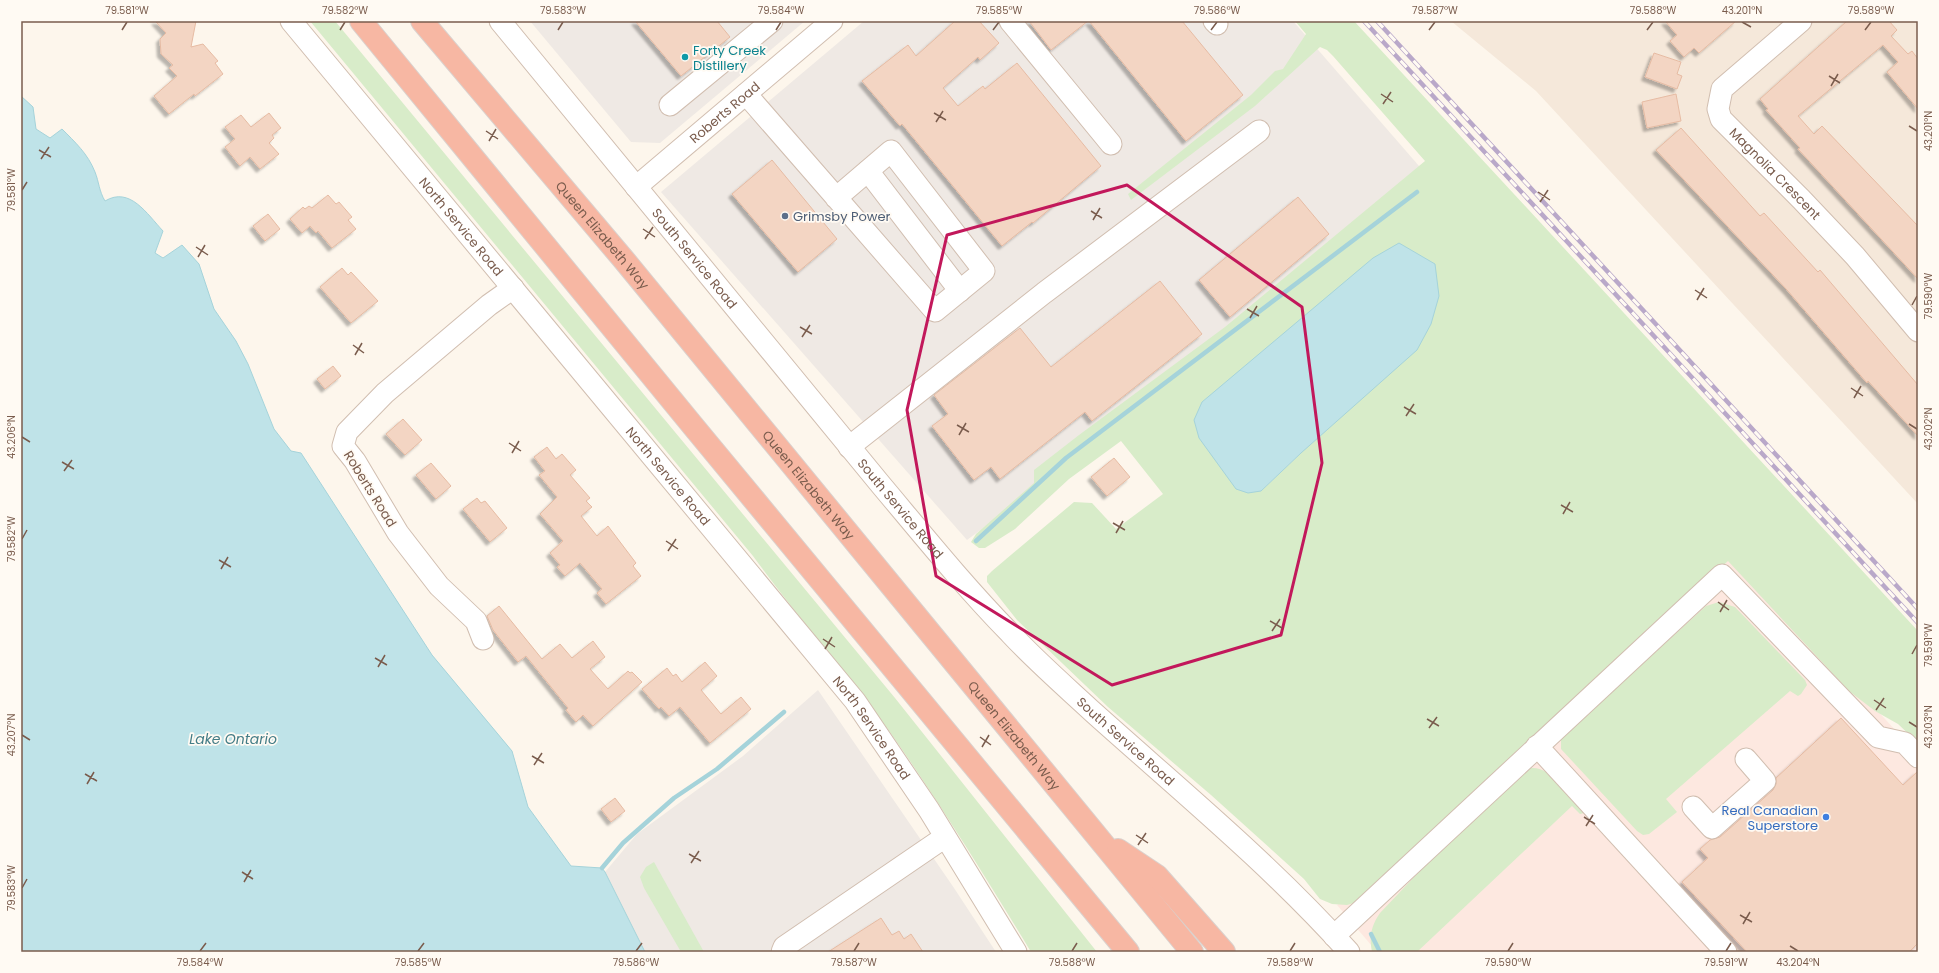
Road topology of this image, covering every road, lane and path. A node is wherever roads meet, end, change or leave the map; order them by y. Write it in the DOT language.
graph roads {
  1 [pos="291,21"];
  2 [pos="361,21"];
  3 [pos="422,21"];
  4 [pos="500,21"];
  5 [pos="772,21"];
  6 [pos="832,21"];
  7 [pos="1010,21"];
  8 [pos="1801,21"];
  9 [pos="746,94"];
  10 [pos="670,105"];
  11 [pos="1259,131"];
  12 [pos="1112,144"];
  13 [pos="868,171"];
  14 [pos="636,187"];
  15 [pos="836,198"];
  16 [pos="513,288"];
  17 [pos="960,291"];
  18 [pos="1918,331"];
  19 [pos="849,447"];
  20 [pos="483,639"];
  21 [pos="1538,746"];
  22 [pos="1918,757"];
  23 [pos="1746,759"];
  24 [pos="1693,807"];
  25 [pos="945,837"];
  26 [pos="1100,839"];
  27 [pos="1334,936"];
  28 [pos="782,952"];
  29 [pos="1016,952"];
  30 [pos="1128,952"];
  31 [pos="1192,952"];
  32 [pos="1224,952"];
  33 [pos="1349,952"];
  34 [pos="1726,952"];
  1 -- 16 [label="street, North Service Road"];
  2 -- 30 [label="highway"];
  3 -- 26 [label="highway, Queen Elizabeth Way"];
  4 -- 14 [label="street, South Service Road"];
  5 -- 10 [label="street"];
  6 -- 9 [label="street, Roberts Road"];
  7 -- 12 [label="street"];
  8 -- 18 [label="street, Magnolia Crescent"];
  9 -- 14 [label="street, Roberts Road"];
  9 -- 15 [label="street"];
  11 -- 19 [label="street"];
  13 -- 15 [label="street"];
  13 -- 17 [label="street"];
  13 -- 17 [label="street"];
  14 -- 19 [label="street, South Service Road"];
  15 -- 17 [label="street"];
  16 -- 20 [label="street, Roberts Road"];
  16 -- 25 [label="street, North Service Road"];
  19 -- 27 [label="street, South Service Road"];
  21 -- 22 [label="street"];
  21 -- 27 [label="street"];
  21 -- 34 [label="street"];
  23 -- 24 [label="street"];
  25 -- 28 [label="street"];
  25 -- 29 [label="street, North Service Road"];
  26 -- 31 [label="highway, Queen Elizabeth Way"];
  26 -- 32 [label="highway"];
  27 -- 33 [label="street, South Service Road"];
}
